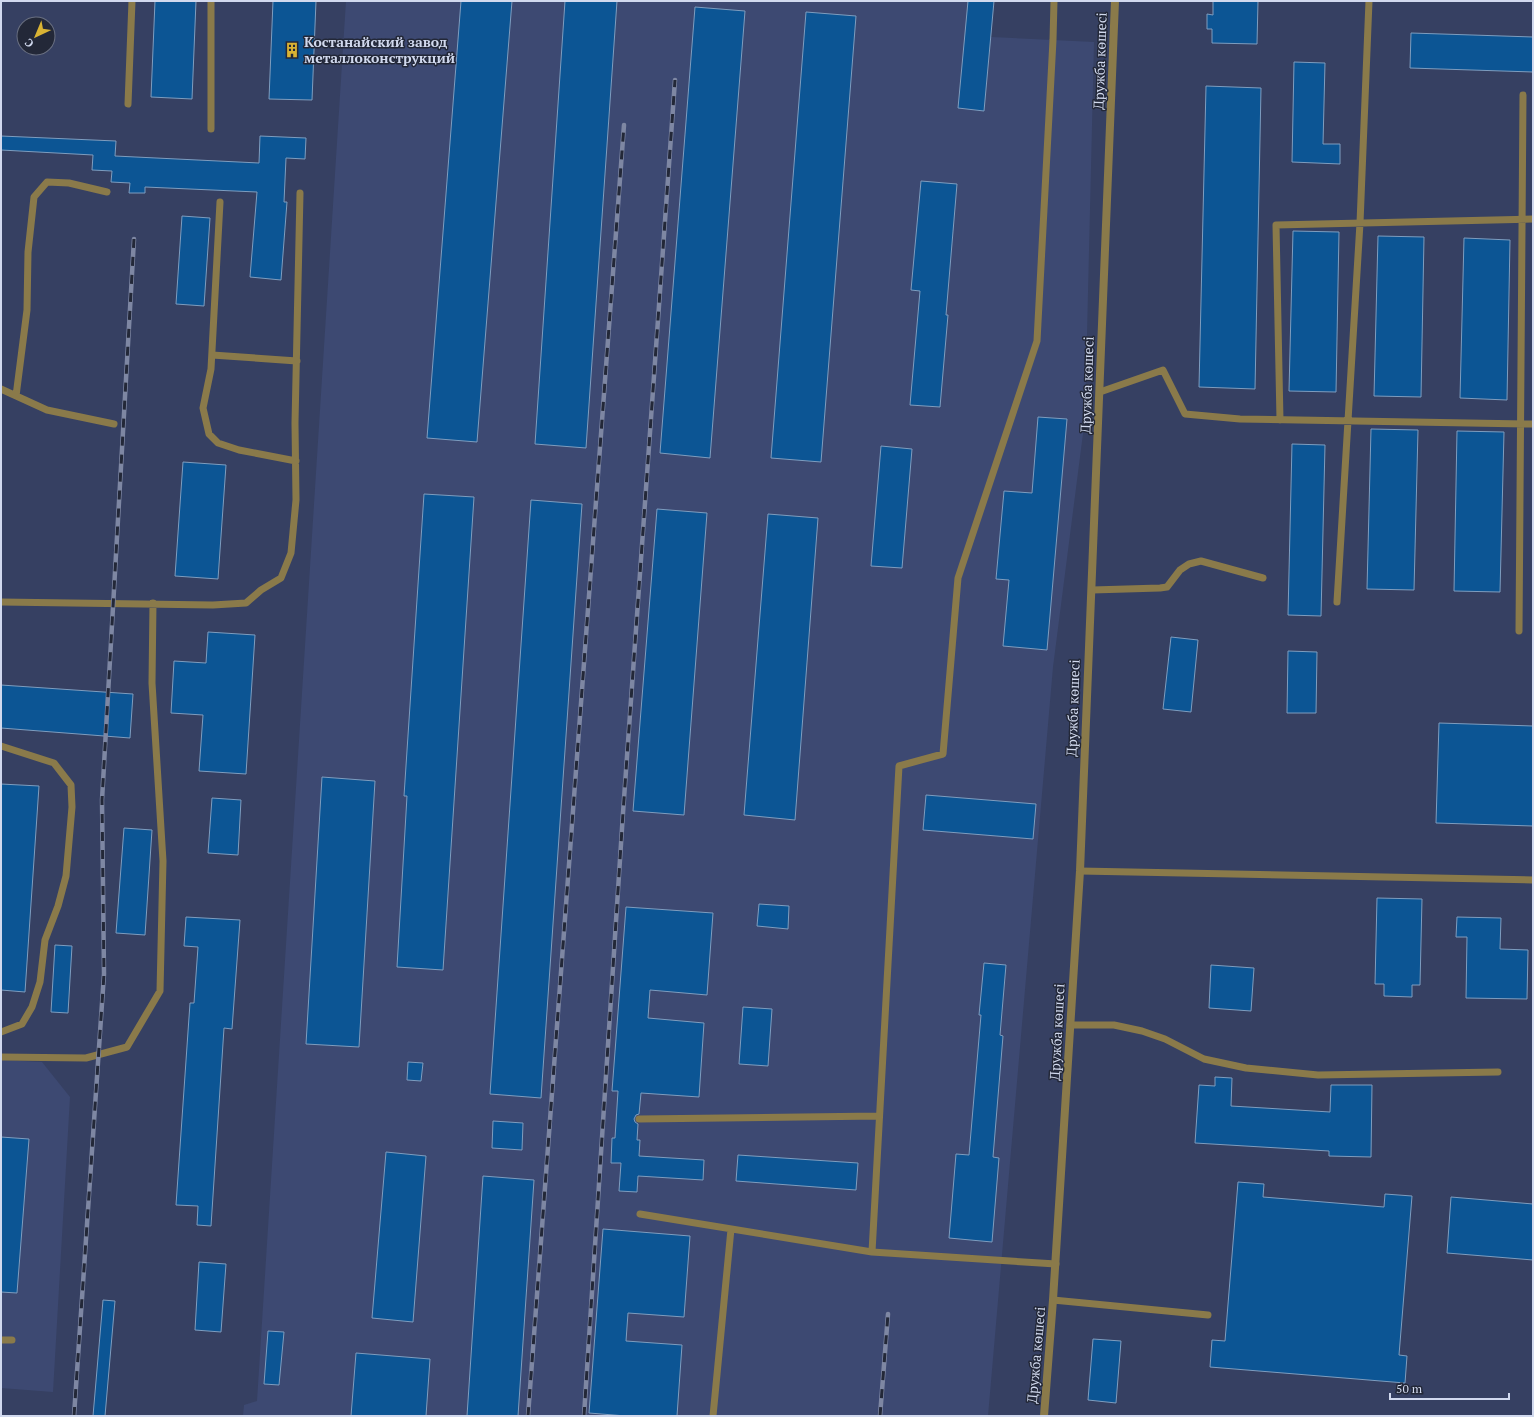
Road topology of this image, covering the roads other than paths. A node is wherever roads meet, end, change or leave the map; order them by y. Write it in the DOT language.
graph roads {
  1 [pos="132,1"];
  2 [pos="211,1"];
  3 [pos="1054,1"];
  4 [pos="1115,1"];
  5 [pos="1369,1"];
  6 [pos="1523,95"];
  7 [pos="128,104"];
  8 [pos="211,129"];
  9 [pos="107,192"];
  10 [pos="300,193"];
  11 [pos="220,202"];
  12 [pos="1533,219"];
  13 [pos="1522,220"];
  14 [pos="1360,223"];
  15 [pos="212,355"];
  16 [pos="297,361"];
  17 [pos="1,389"];
  18 [pos="1100,392"];
  19 [pos="16,396"];
  20 [pos="1280,420"];
  21 [pos="1348,421"];
  22 [pos="114,424"];
  23 [pos="1520,424"];
  24 [pos="1533,424"];
  25 [pos="296,461"];
  26 [pos="1263,578"];
  27 [pos="1092,590"];
  28 [pos="1,602"];
  29 [pos="1338,602"];
  30 [pos="153,603"];
  31 [pos="1519,631"];
  32 [pos="1,746"];
  33 [pos="1080,871"];
  34 [pos="1533,880"];
  35 [pos="1070,1025"];
  36 [pos="1,1032"];
  37 [pos="1,1057"];
  38 [pos="1498,1072"];
  39 [pos="879,1116"];
  40 [pos="639,1119"];
  41 [pos="640,1214"];
  42 [pos="731,1229"];
  43 [pos="872,1252"];
  44 [pos="1056,1264"];
  45 [pos="1054,1300"];
  46 [pos="1208,1315"];
  47 [pos="1,1340"];
  48 [pos="12,1340"];
  49 [pos="713,1416"];
  50 [pos="1044,1416"];
  1 -- 7 [label="lane"];
  2 -- 8 [label="lane"];
  3 -- 39 [label="lane"];
  4 -- 18 [label="street, Дружба көшесі"];
  5 -- 14 [label="lane"];
  6 -- 13 [label="lane"];
  9 -- 19 [label="lane"];
  10 -- 16 [label="lane"];
  11 -- 15 [label="lane"];
  12 -- 13 [label="lane"];
  13 -- 14 [label="lane"];
  13 -- 23 [label="lane"];
  14 -- 20 [label="lane"];
  14 -- 21 [label="lane"];
  15 -- 16 [label="lane"];
  15 -- 25 [label="lane"];
  16 -- 25 [label="lane"];
  17 -- 19 [label="lane"];
  18 -- 20 [label="lane"];
  18 -- 27 [label="street, Дружба көшесі"];
  19 -- 22 [label="lane"];
  20 -- 21 [label="lane"];
  21 -- 23 [label="lane"];
  21 -- 29 [label="lane"];
  23 -- 24 [label="lane"];
  23 -- 31 [label="lane"];
  25 -- 30 [label="lane"];
  26 -- 27 [label="lane"];
  27 -- 33 [label="street, Дружба көшесі"];
  28 -- 30 [label="lane"];
  30 -- 37 [label="lane"];
  32 -- 36 [label="lane"];
  33 -- 34 [label="lane"];
  33 -- 35 [label="street, Дружба көшесі"];
  35 -- 38 [label="lane"];
  35 -- 44 [label="street, Дружба көшесі"];
  39 -- 40 [label="lane"];
  39 -- 43 [label="lane"];
  41 -- 42 [label="lane"];
  42 -- 43 [label="lane"];
  42 -- 49 [label="lane"];
  43 -- 44 [label="lane"];
  44 -- 45 [label="street, Дружба көшесі"];
  45 -- 46 [label="lane"];
  45 -- 50 [label="street, Дружба көшесі"];
  47 -- 48 [label="lane"];
}
